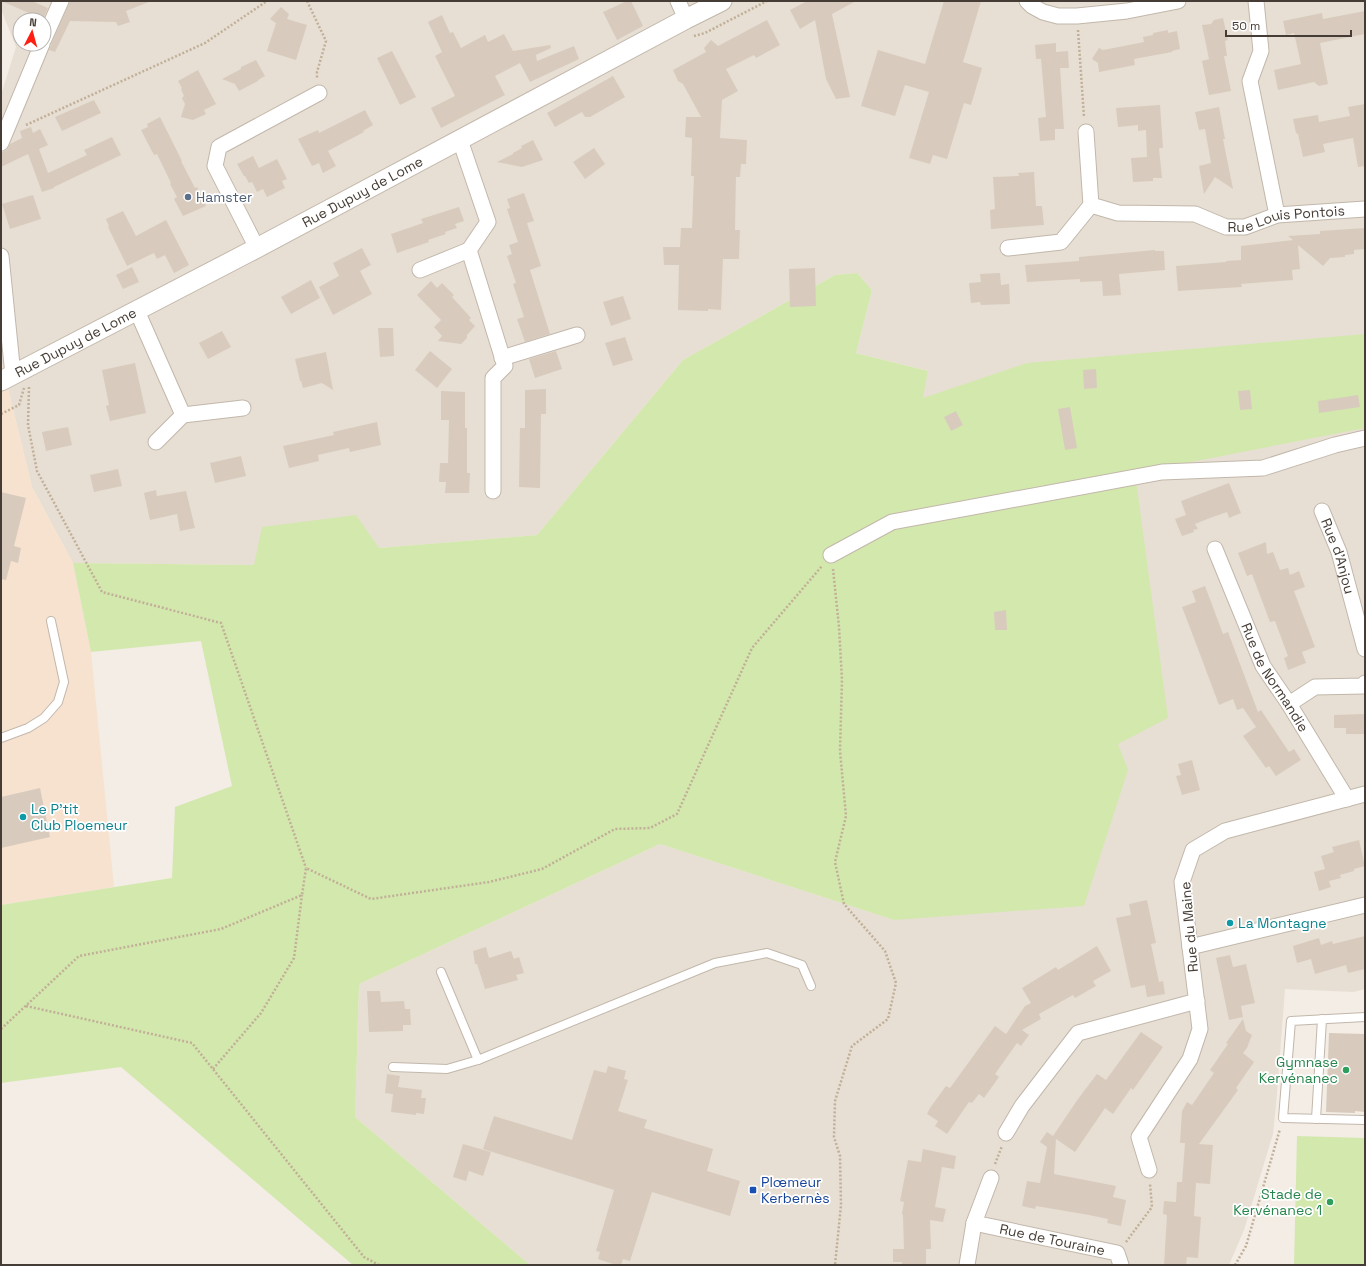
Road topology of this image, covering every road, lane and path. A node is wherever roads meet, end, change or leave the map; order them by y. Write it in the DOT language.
graph roads {
  1 [pos="61,1"];
  2 [pos="267,1"];
  3 [pos="307,1"];
  4 [pos="678,1"];
  5 [pos="1027,1"];
  6 [pos="1178,1"];
  7 [pos="1256,1"];
  8 [pos="712,3"];
  9 [pos="1077,16"];
  10 [pos="686,19"];
  11 [pos="52,21"];
  12 [pos="39,52"];
  13 [pos="319,93"];
  14 [pos="1086,132"];
  15 [pos="3,139"];
  16 [pos="460,140"];
  17 [pos="1091,205"];
  18 [pos="1365,209"];
  19 [pos="1277,215"];
  20 [pos="257,248"];
  21 [pos="1008,248"];
  22 [pos="469,250"];
  23 [pos="1,256"];
  24 [pos="420,270"];
  25 [pos="137,311"];
  26 [pos="577,335"];
  27 [pos="502,358"];
  28 [pos="30,366"];
  29 [pos="13,381"];
  30 [pos="243,408"];
  31 [pos="1,414"];
  32 [pos="183,415"];
  33 [pos="1365,438"];
  34 [pos="156,442"];
  35 [pos="493,490"];
  36 [pos="1322,511"];
  37 [pos="1215,549"];
  38 [pos="831,555"];
  39 [pos="51,621"];
  40 [pos="1365,648"];
  41 [pos="1365,683"];
  42 [pos="1289,704"];
  43 [pos="1,738"];
  44 [pos="1365,794"];
  45 [pos="1348,799"];
  46 [pos="306,868"];
  47 [pos="302,895"];
  48 [pos="1365,905"];
  49 [pos="1190,947"];
  50 [pos="442,972"];
  51 [pos="811,986"];
  52 [pos="1197,1001"];
  53 [pos="26,1006"];
  54 [pos="1365,1017"];
  55 [pos="1322,1019"];
  56 [pos="1,1029"];
  57 [pos="478,1060"];
  58 [pos="393,1067"];
  59 [pos="213,1069"];
  60 [pos="1283,1118"];
  61 [pos="1316,1119"];
  62 [pos="1365,1120"];
  63 [pos="1006,1133"];
  64 [pos="1149,1170"];
  65 [pos="991,1178"];
  66 [pos="974,1223"];
  67 [pos="1119,1259"];
  68 [pos="379,1265"];
  69 [pos="835,1265"];
  70 [pos="967,1265"];
  71 [pos="1235,1265"];
  1 -- 11 [label="street"];
  2 -- 15 [label="path"];
  3 -- 13 [label="path"];
  4 -- 10 [label="street"];
  5 -- 9 [label="street"];
  6 -- 9 [label="street"];
  7 -- 19 [label="street"];
  8 -- 10 [label="street, Rue Dupuy de Lome"];
  9 -- 14 [label="path"];
  10 -- 16 [label="street, Rue Dupuy de Lome"];
  12 -- 15 [label="street"];
  13 -- 20 [label="street"];
  14 -- 17 [label="street"];
  16 -- 20 [label="street, Rue Dupuy de Lome"];
  16 -- 22 [label="street"];
  17 -- 19 [label="street, Rue Louis Pontois"];
  17 -- 21 [label="street"];
  18 -- 19 [label="street, Rue Louis Pontois"];
  20 -- 25 [label="street, Rue Dupuy de Lome"];
  22 -- 24 [label="street"];
  22 -- 27 [label="street"];
  23 -- 29 [label="street"];
  25 -- 28 [label="street, Rue Dupuy de Lome"];
  25 -- 32 [label="street"];
  26 -- 27 [label="street"];
  27 -- 35 [label="street"];
  28 -- 29 [label="street, Rue Dupuy de Lome"];
  28 -- 46 [label="path"];
  29 -- 31 [label="path"];
  30 -- 32 [label="street"];
  32 -- 34 [label="street"];
  33 -- 38 [label="street"];
  36 -- 40 [label="street, Rue d'Anjou"];
  37 -- 42 [label="street, Rue de Normandie"];
  38 -- 46 [label="path"];
  38 -- 69 [label="path"];
  39 -- 43 [label="lane"];
  41 -- 42 [label="street"];
  42 -- 45 [label="street, Rue de Normandie"];
  44 -- 45 [label="street, Rue du Maine"];
  45 -- 49 [label="street, Rue du Maine"];
  46 -- 47 [label="path"];
  47 -- 53 [label="path"];
  47 -- 59 [label="path"];
  48 -- 49 [label="street"];
  49 -- 52 [label="street, Rue du Maine"];
  50 -- 57 [label="lane"];
  51 -- 57 [label="lane"];
  52 -- 63 [label="street"];
  52 -- 64 [label="street, Rue du Maine"];
  53 -- 56 [label="path"];
  53 -- 59 [label="path"];
  54 -- 55 [label="lane"];
  55 -- 60 [label="lane"];
  55 -- 61 [label="lane"];
  57 -- 58 [label="lane"];
  59 -- 68 [label="path"];
  60 -- 61 [label="lane"];
  60 -- 71 [label="path"];
  61 -- 62 [label="lane"];
  63 -- 65 [label="path"];
  64 -- 67 [label="path"];
  65 -- 66 [label="street"];
  66 -- 67 [label="street, Rue de Touraine"];
  66 -- 70 [label="street"];
}
